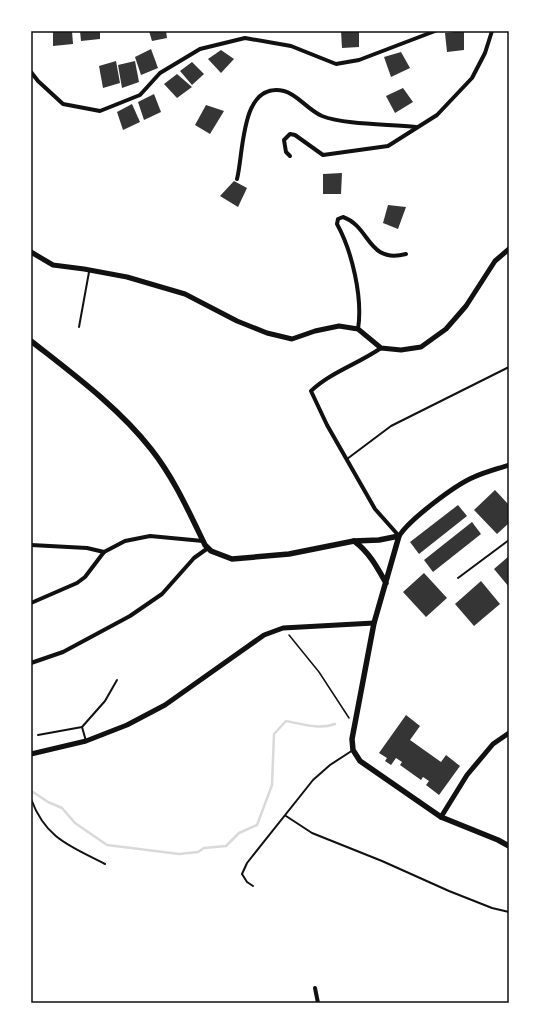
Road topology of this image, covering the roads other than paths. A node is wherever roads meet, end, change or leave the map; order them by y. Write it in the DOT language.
graph roads {
  1 [pos="435,31"];
  2 [pos="492,31"];
  3 [pos="31,72"];
  4 [pos="416,128"];
  5 [pos="290,156"];
  6 [pos="237,179"];
  7 [pos="509,249"];
  8 [pos="31,252"];
  9 [pos="406,254"];
  10 [pos="89,270"];
  11 [pos="79,327"];
  12 [pos="358,329"];
  13 [pos="31,341"];
  14 [pos="381,348"];
  15 [pos="509,367"];
  16 [pos="346,460"];
  17 [pos="509,465"];
  18 [pos="400,536"];
  19 [pos="509,540"];
  20 [pos="203,541"];
  21 [pos="354,541"];
  22 [pos="31,545"];
  23 [pos="208,548"];
  24 [pos="104,552"];
  25 [pos="458,578"];
  26 [pos="386,583"];
  27 [pos="31,603"];
  28 [pos="374,623"];
  29 [pos="31,663"];
  30 [pos="118,680"];
  31 [pos="82,726"];
  32 [pos="509,733"];
  33 [pos="38,735"];
  34 [pos="86,741"];
  35 [pos="353,750"];
  36 [pos="31,754"];
  37 [pos="31,799"];
  38 [pos="286,816"];
  39 [pos="441,817"];
  40 [pos="509,846"];
  41 [pos="105,864"];
  42 [pos="253,886"];
  43 [pos="509,912"];
  44 [pos="315,988"];
  45 [pos="318,1003"];
  1 -- 3 [label="street"];
  2 -- 4 [label="street"];
  4 -- 5 [label="street"];
  4 -- 6 [label="street"];
  7 -- 14 [label="street"];
  8 -- 10 [label="street"];
  9 -- 12 [label="street"];
  10 -- 11 [label="lane"];
  10 -- 12 [label="street"];
  12 -- 14 [label="street"];
  13 -- 20 [label="main road"];
  14 -- 16 [label="street"];
  15 -- 16 [label="lane"];
  16 -- 18 [label="street"];
  17 -- 18 [label="street"];
  18 -- 21 [label="main road"];
  18 -- 26 [label="main road"];
  19 -- 25 [label="lane"];
  20 -- 23 [label="main road"];
  20 -- 24 [label="street"];
  21 -- 23 [label="main road"];
  21 -- 26 [label="main road"];
  22 -- 24 [label="street"];
  23 -- 29 [label="street"];
  24 -- 27 [label="street"];
  26 -- 28 [label="main road"];
  28 -- 34 [label="street"];
  28 -- 35 [label="main road"];
  30 -- 31 [label="lane"];
  31 -- 33 [label="lane"];
  31 -- 34 [label="lane"];
  32 -- 39 [label="street"];
  34 -- 36 [label="street"];
  35 -- 38 [label="lane"];
  35 -- 39 [label="main road"];
  37 -- 41 [label="lane"];
  38 -- 42 [label="lane"];
  38 -- 43 [label="lane"];
  39 -- 40 [label="main road"];
  44 -- 45 [label="street"];
}
